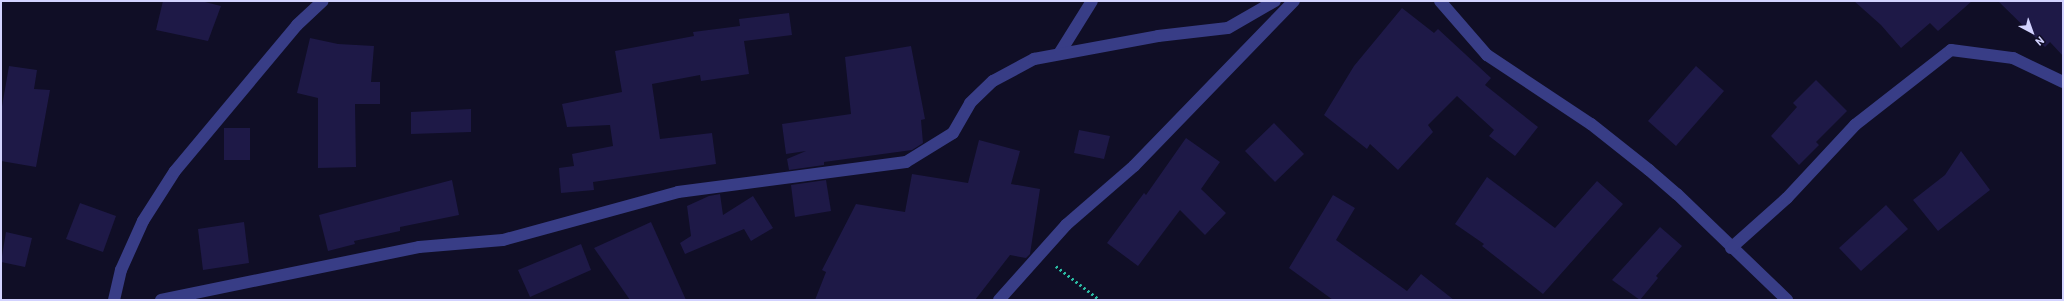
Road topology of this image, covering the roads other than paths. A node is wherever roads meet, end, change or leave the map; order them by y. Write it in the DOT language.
graph roads {
  1 [pos="323,1"];
  2 [pos="1092,1"];
  3 [pos="1275,1"];
  4 [pos="1294,1"];
  5 [pos="1440,1"];
  6 [pos="1059,54"];
  7 [pos="2063,82"];
  8 [pos="1731,248"];
  9 [pos="114,300"];
  10 [pos="162,300"];
  11 [pos="999,300"];
  12 [pos="1787,300"];
  1 -- 9 [label="street"];
  2 -- 6 [label="street"];
  3 -- 6 [label="street"];
  4 -- 11 [label="street"];
  5 -- 8 [label="street"];
  6 -- 10 [label="street"];
  7 -- 8 [label="street"];
  8 -- 12 [label="street"];
}
